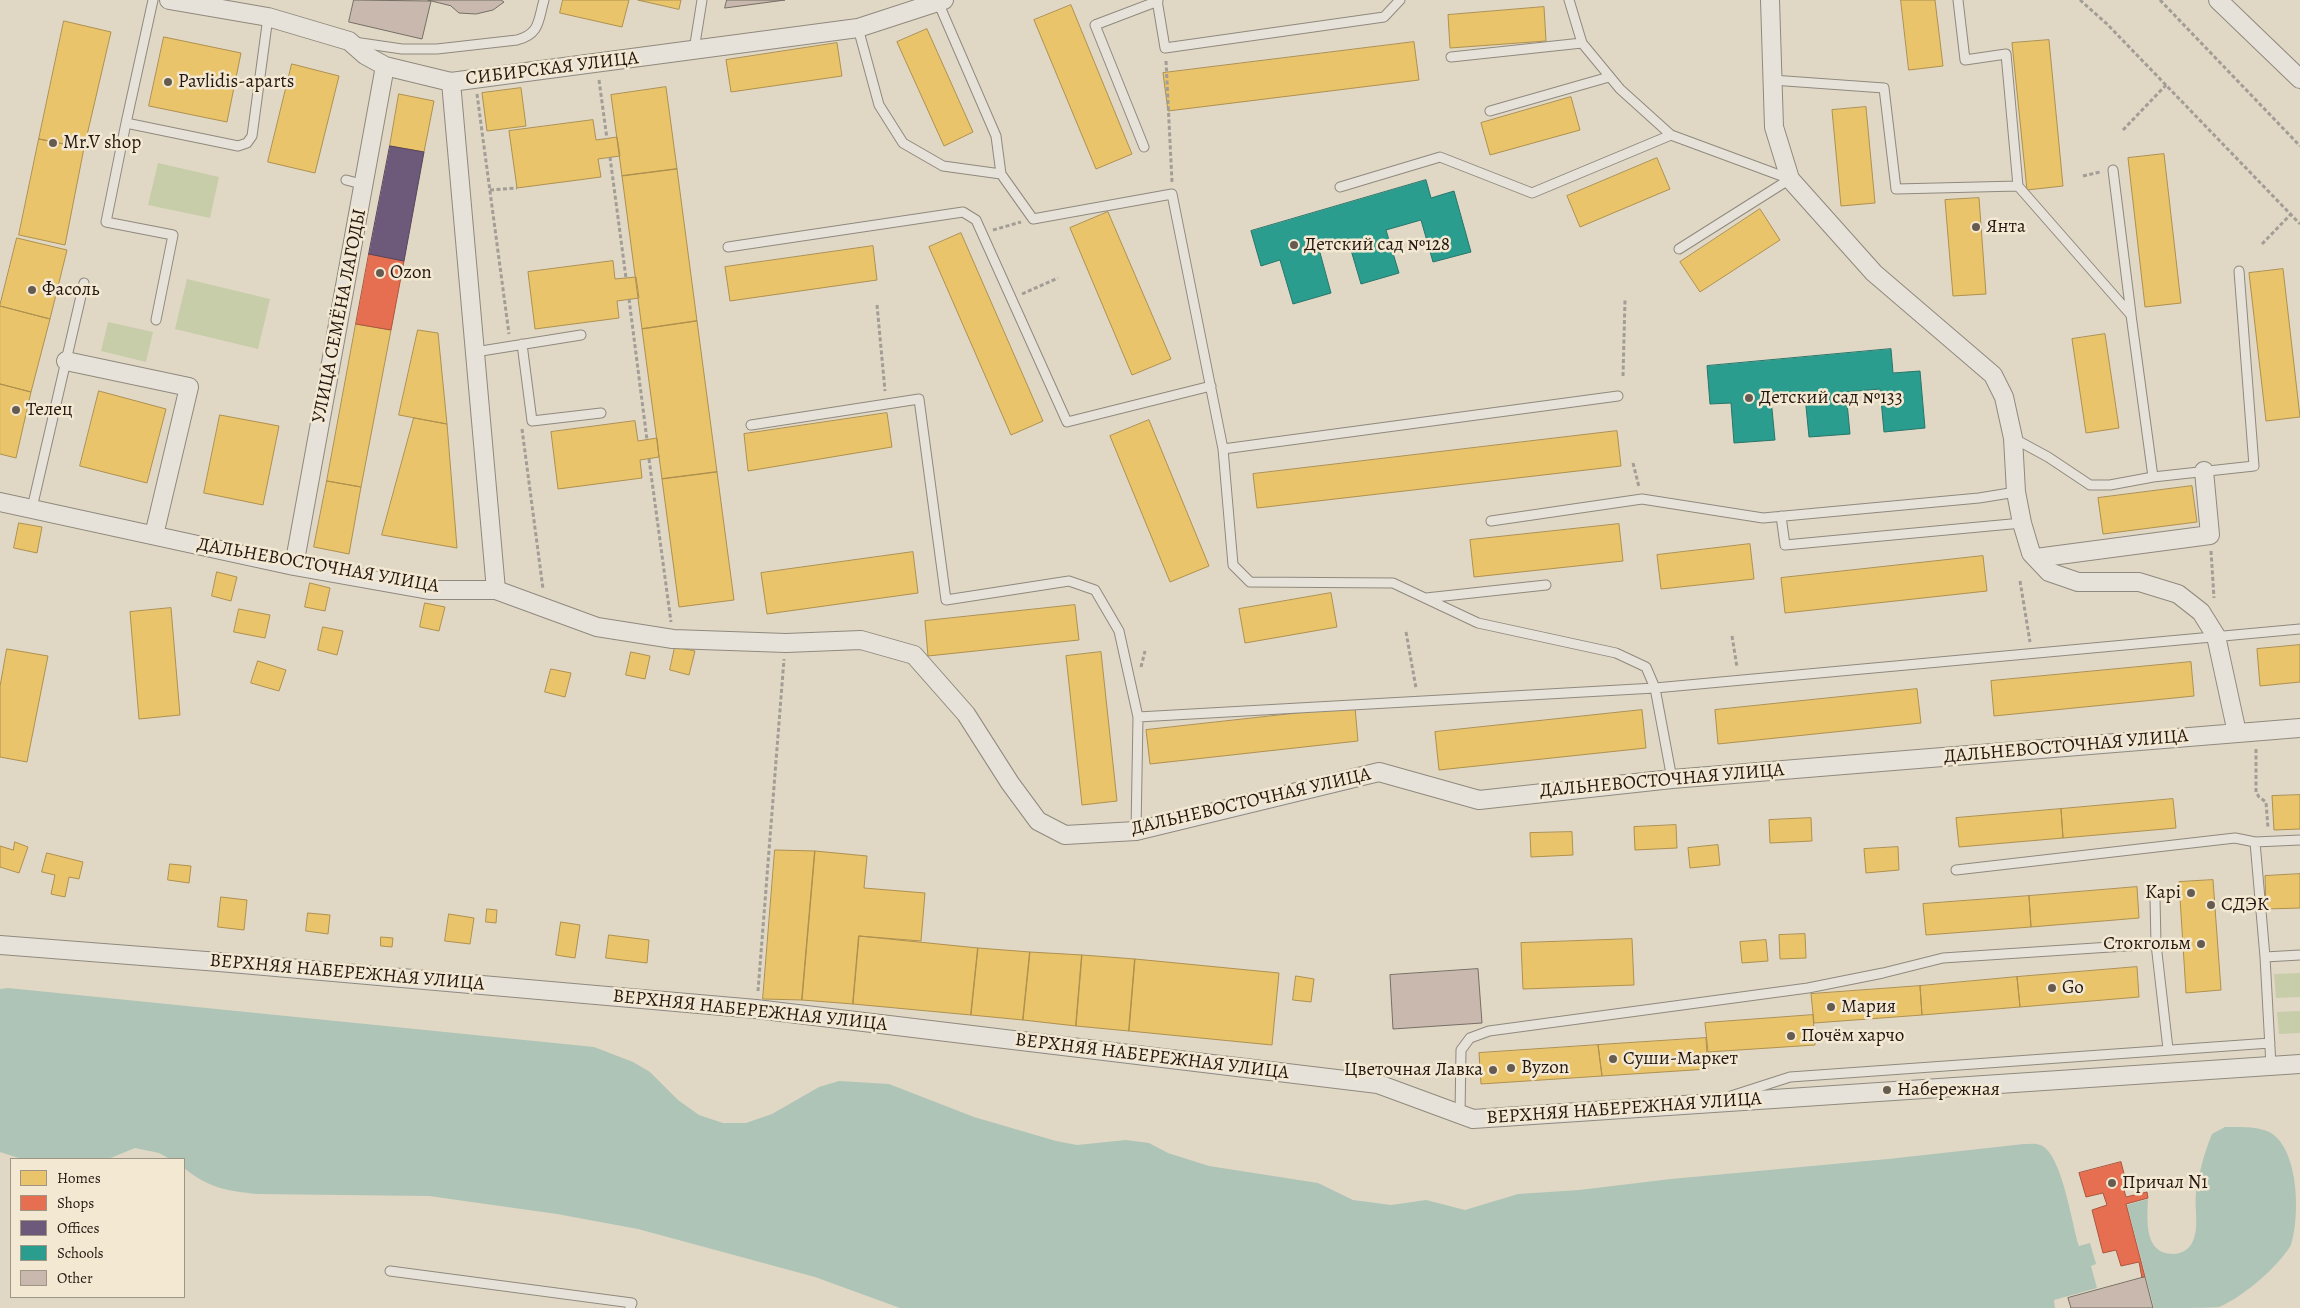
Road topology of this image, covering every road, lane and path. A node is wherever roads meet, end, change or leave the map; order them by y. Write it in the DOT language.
graph roads {
  1 [pos="152,0"];
  2 [pos="169,0"];
  3 [pos="544,0"];
  4 [pos="702,0"];
  5 [pos="1157,0"];
  6 [pos="1400,0"];
  7 [pos="1569,0"];
  8 [pos="1770,0"];
  9 [pos="1958,0"];
  10 [pos="2080,0"];
  11 [pos="2160,0"];
  12 [pos="2218,0"];
  13 [pos="941,1"];
  14 [pos="268,17"];
  15 [pos="858,28"];
  16 [pos="348,41"];
  17 [pos="1582,43"];
  18 [pos="1165,48"];
  19 [pos="694,50"];
  20 [pos="1451,58"];
  21 [pos="385,66"];
  22 [pos="1609,77"];
  23 [pos="2300,79"];
  24 [pos="1772,80"];
  25 [pos="450,82"];
  26 [pos="2166,85"];
  27 [pos="600,90"];
  28 [pos="1490,111"];
  29 [pos="126,124"];
  30 [pos="2123,130"];
  31 [pos="1671,135"];
  32 [pos="607,139"];
  33 [pos="2300,146"];
  34 [pos="1144,147"];
  35 [pos="610,157"];
  36 [pos="2113,170"];
  37 [pos="1001,174"];
  38 [pos="1790,179"];
  39 [pos="346,180"];
  40 [pos="365,185"];
  41 [pos="2018,186"];
  42 [pos="1340,187"];
  43 [pos="516,188"];
  44 [pos="490,190"];
  45 [pos="1172,194"];
  46 [pos="2291,214"];
  47 [pos="1033,218"];
  48 [pos="2300,224"];
  49 [pos="982,234"];
  50 [pos="2262,244"];
  51 [pos="728,247"];
  52 [pos="1679,249"];
  53 [pos="2239,272"];
  54 [pos="626,278"];
  55 [pos="1058,278"];
  56 [pos="84,283"];
  57 [pos="629,299"];
  58 [pos="1012,299"];
  59 [pos="1625,300"];
  60 [pos="877,305"];
  61 [pos="2131,315"];
  62 [pos="156,320"];
  63 [pos="581,336"];
  64 [pos="522,344"];
  65 [pos="475,352"];
  66 [pos="66,360"];
  67 [pos="1623,376"];
  68 [pos="1211,386"];
  69 [pos="886,392"];
  70 [pos="1618,396"];
  71 [pos="601,413"];
  72 [pos="751,425"];
  73 [pos="2013,438"];
  74 [pos="647,440"];
  75 [pos="1223,449"];
  76 [pos="650,459"];
  77 [pos="1632,463"];
  78 [pos="2204,471"];
  79 [pos="2153,477"];
  80 [pos="2016,492"];
  81 [pos="1642,499"];
  82 [pos="0,503"];
  83 [pos="32,508"];
  84 [pos="1781,516"];
  85 [pos="1491,521"];
  86 [pos="2022,523"];
  87 [pos="154,535"];
  88 [pos="2210,536"];
  89 [pos="2036,558"];
  90 [pos="294,566"];
  91 [pos="2020,581"];
  92 [pos="1546,585"];
  93 [pos="496,590"];
  94 [pos="1425,598"];
  95 [pos="2214,598"];
  96 [pos="2300,629"];
  97 [pos="1406,632"];
  98 [pos="1732,636"];
  99 [pos="2216,636"];
  100 [pos="673,639"];
  101 [pos="786,643"];
  102 [pos="1145,651"];
  103 [pos="2032,653"];
  104 [pos="1140,673"];
  105 [pos="1739,680"];
  106 [pos="1655,688"];
  107 [pos="1419,701"];
  108 [pos="1138,717"];
  109 [pos="2300,728"];
  110 [pos="2237,733"];
  111 [pos="2256,741"];
  112 [pos="1672,779"];
  113 [pos="2268,829"];
  114 [pos="1136,831"];
  115 [pos="2300,840"];
  116 [pos="2255,842"];
  117 [pos="1956,870"];
  118 [pos="2155,898"];
  119 [pos="2156,944"];
  120 [pos="0,946"];
  121 [pos="2300,955"];
  122 [pos="2265,957"];
  123 [pos="756,1009"];
  124 [pos="2270,1043"];
  125 [pos="2168,1049"];
  126 [pos="2300,1064"];
  127 [pos="2271,1066"];
  128 [pos="1705,1104"];
  129 [pos="1460,1114"];
  130 [pos="390,1270"];
  131 [pos="630,1308"];
  1 -- 29 [label="lane"];
  2 -- 14 [label="street, СИБИРСКАЯ УЛИЦА"];
  3 -- 16 [label="lane"];
  4 -- 19 [label="lane"];
  5 -- 18 [label="lane"];
  5 -- 34 [label="lane"];
  6 -- 18 [label="lane"];
  7 -- 17 [label="lane"];
  8 -- 24 [label="street"];
  9 -- 41 [label="lane"];
  10 -- 26 [label="path"];
  11 -- 33 [label="path"];
  12 -- 23 [label="street"];
  13 -- 15 [label="street, СИБИРСКАЯ УЛИЦА"];
  13 -- 37 [label="lane"];
  14 -- 16 [label="street, СИБИРСКАЯ УЛИЦА"];
  14 -- 29 [label="lane"];
  15 -- 19 [label="street, СИБИРСКАЯ УЛИЦА"];
  15 -- 37 [label="lane"];
  16 -- 21 [label="street, СИБИРСКАЯ УЛИЦА"];
  17 -- 20 [label="lane"];
  17 -- 22 [label="lane"];
  18 -- 45 [label="path"];
  19 -- 25 [label="street, СИБИРСКАЯ УЛИЦА"];
  21 -- 25 [label="street, СИБИРСКАЯ УЛИЦА"];
  21 -- 40 [label="street, УЛИЦА СЕМЁНА ЛАГОДЫ"];
  22 -- 28 [label="lane"];
  22 -- 31 [label="lane"];
  24 -- 38 [label="street"];
  24 -- 41 [label="lane"];
  25 -- 65 [label="street"];
  26 -- 30 [label="path"];
  26 -- 46 [label="path"];
  27 -- 32 [label="path"];
  29 -- 62 [label="lane"];
  31 -- 38 [label="lane"];
  31 -- 42 [label="lane"];
  35 -- 54 [label="path"];
  36 -- 61 [label="lane"];
  37 -- 47 [label="lane"];
  38 -- 52 [label="lane"];
  38 -- 73 [label="street"];
  39 -- 40 [label="lane"];
  40 -- 90 [label="street, УЛИЦА СЕМЁНА ЛАГОДЫ"];
  41 -- 61 [label="lane"];
  43 -- 44 [label="path"];
  45 -- 47 [label="lane"];
  45 -- 68 [label="lane"];
  46 -- 48 [label="path"];
  46 -- 50 [label="path"];
  47 -- 49 [label="path"];
  49 -- 51 [label="lane"];
  49 -- 58 [label="lane"];
  53 -- 78 [label="lane"];
  55 -- 58 [label="path"];
  56 -- 66 [label="lane"];
  57 -- 74 [label="path"];
  58 -- 68 [label="lane"];
  59 -- 67 [label="path"];
  60 -- 69 [label="path"];
  61 -- 79 [label="lane"];
  63 -- 64 [label="lane"];
  64 -- 65 [label="lane"];
  64 -- 71 [label="lane"];
  65 -- 93 [label="street"];
  66 -- 83 [label="lane"];
  66 -- 87 [label="street"];
  68 -- 75 [label="lane"];
  70 -- 75 [label="lane"];
  72 -- 108 [label="lane"];
  73 -- 79 [label="lane"];
  73 -- 80 [label="street"];
  75 -- 94 [label="lane"];
  76 -- 100 [label="path"];
  77 -- 81 [label="path"];
  78 -- 79 [label="lane"];
  78 -- 88 [label="street"];
  80 -- 84 [label="lane"];
  80 -- 86 [label="street"];
  81 -- 84 [label="lane"];
  81 -- 85 [label="lane"];
  82 -- 83 [label="street, ДАЛЬНЕВОСТОЧНАЯ УЛИЦА"];
  83 -- 87 [label="street, ДАЛЬНЕВОСТОЧНАЯ УЛИЦА"];
  84 -- 86 [label="lane"];
  86 -- 89 [label="street"];
  87 -- 90 [label="street, ДАЛЬНЕВОСТОЧНАЯ УЛИЦА"];
  88 -- 89 [label="street"];
  88 -- 95 [label="path"];
  89 -- 99 [label="street"];
  90 -- 93 [label="street, ДАЛЬНЕВОСТОЧНАЯ УЛИЦА"];
  91 -- 103 [label="path"];
  92 -- 94 [label="lane"];
  93 -- 100 [label="street, ДАЛЬНЕВОСТОЧНАЯ УЛИЦА"];
  94 -- 106 [label="lane"];
  96 -- 99 [label="lane"];
  97 -- 107 [label="path"];
  98 -- 105 [label="path"];
  99 -- 103 [label="lane"];
  99 -- 110 [label="street"];
  100 -- 101 [label="street, ДАЛЬНЕВОСТОЧНАЯ УЛИЦА"];
  101 -- 114 [label="street, ДАЛЬНЕВОСТОЧНАЯ УЛИЦА"];
  101 -- 123 [label="path"];
  102 -- 104 [label="path"];
  103 -- 105 [label="lane"];
  105 -- 106 [label="lane"];
  106 -- 107 [label="lane"];
  106 -- 112 [label="lane"];
  107 -- 108 [label="lane"];
  108 -- 114 [label="lane"];
  109 -- 110 [label="street, ДАЛЬНЕВОСТОЧНАЯ УЛИЦА"];
  110 -- 112 [label="street, ДАЛЬНЕВОСТОЧНАЯ УЛИЦА"];
  111 -- 113 [label="path"];
  112 -- 114 [label="street, ДАЛЬНЕВОСТОЧНАЯ УЛИЦА"];
  115 -- 116 [label="lane"];
  116 -- 117 [label="lane"];
  116 -- 122 [label="lane"];
  118 -- 119 [label="lane"];
  119 -- 125 [label="lane"];
  119 -- 129 [label="lane"];
  120 -- 123 [label="street, ВЕРХНЯЯ НАБЕРЕЖНАЯ УЛИЦА"];
  121 -- 122 [label="lane"];
  122 -- 124 [label="lane"];
  123 -- 129 [label="street, ВЕРХНЯЯ НАБЕРЕЖНАЯ УЛИЦА"];
  124 -- 125 [label="lane"];
  124 -- 127 [label="lane"];
  125 -- 128 [label="lane"];
  126 -- 127 [label="street, ВЕРХНЯЯ НАБЕРЕЖНАЯ УЛИЦА"];
  127 -- 128 [label="street, ВЕРХНЯЯ НАБЕРЕЖНАЯ УЛИЦА"];
  128 -- 129 [label="street, ВЕРХНЯЯ НАБЕРЕЖНАЯ УЛИЦА"];
  130 -- 131 [label="lane"];
}
